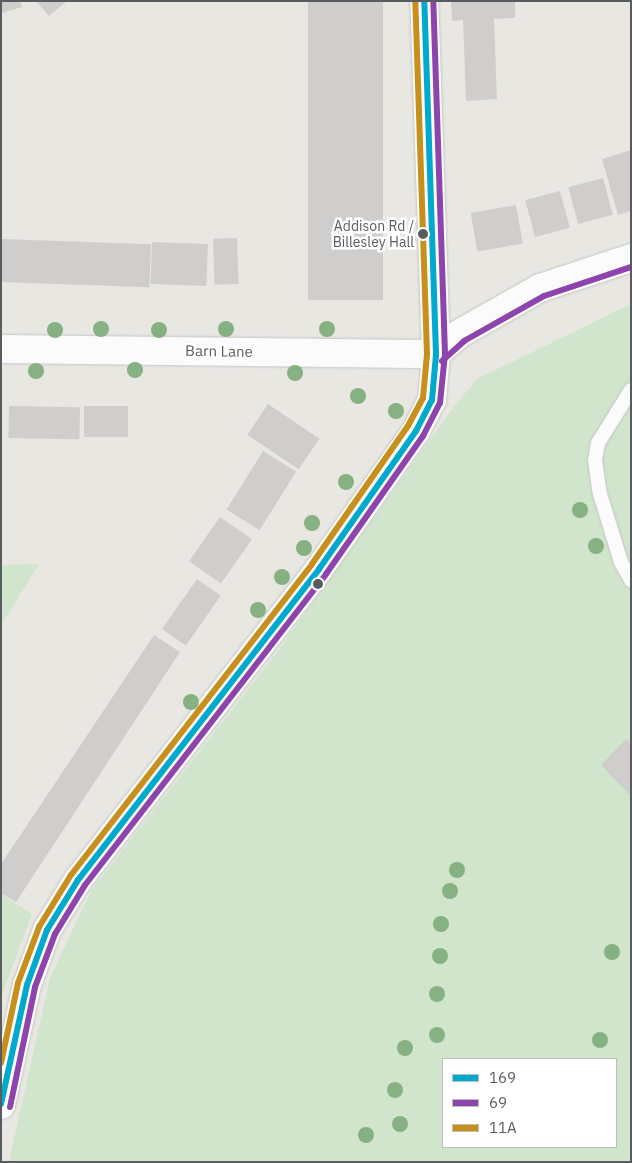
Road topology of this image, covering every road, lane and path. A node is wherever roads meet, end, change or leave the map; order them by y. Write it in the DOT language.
graph roads {
  1 [pos="424,1"];
  2 [pos="631,258"];
  3 [pos="1,349"];
  4 [pos="436,354"];
  5 [pos="631,390"];
  6 [pos="631,580"];
  7 [pos="1,1105"];
  1 -- 4 [label="main road"];
  2 -- 4 [label="main road"];
  3 -- 4 [label="main road, Barn Lane"];
  4 -- 7 [label="main road"];
  5 -- 6 [label="lane"];
}
